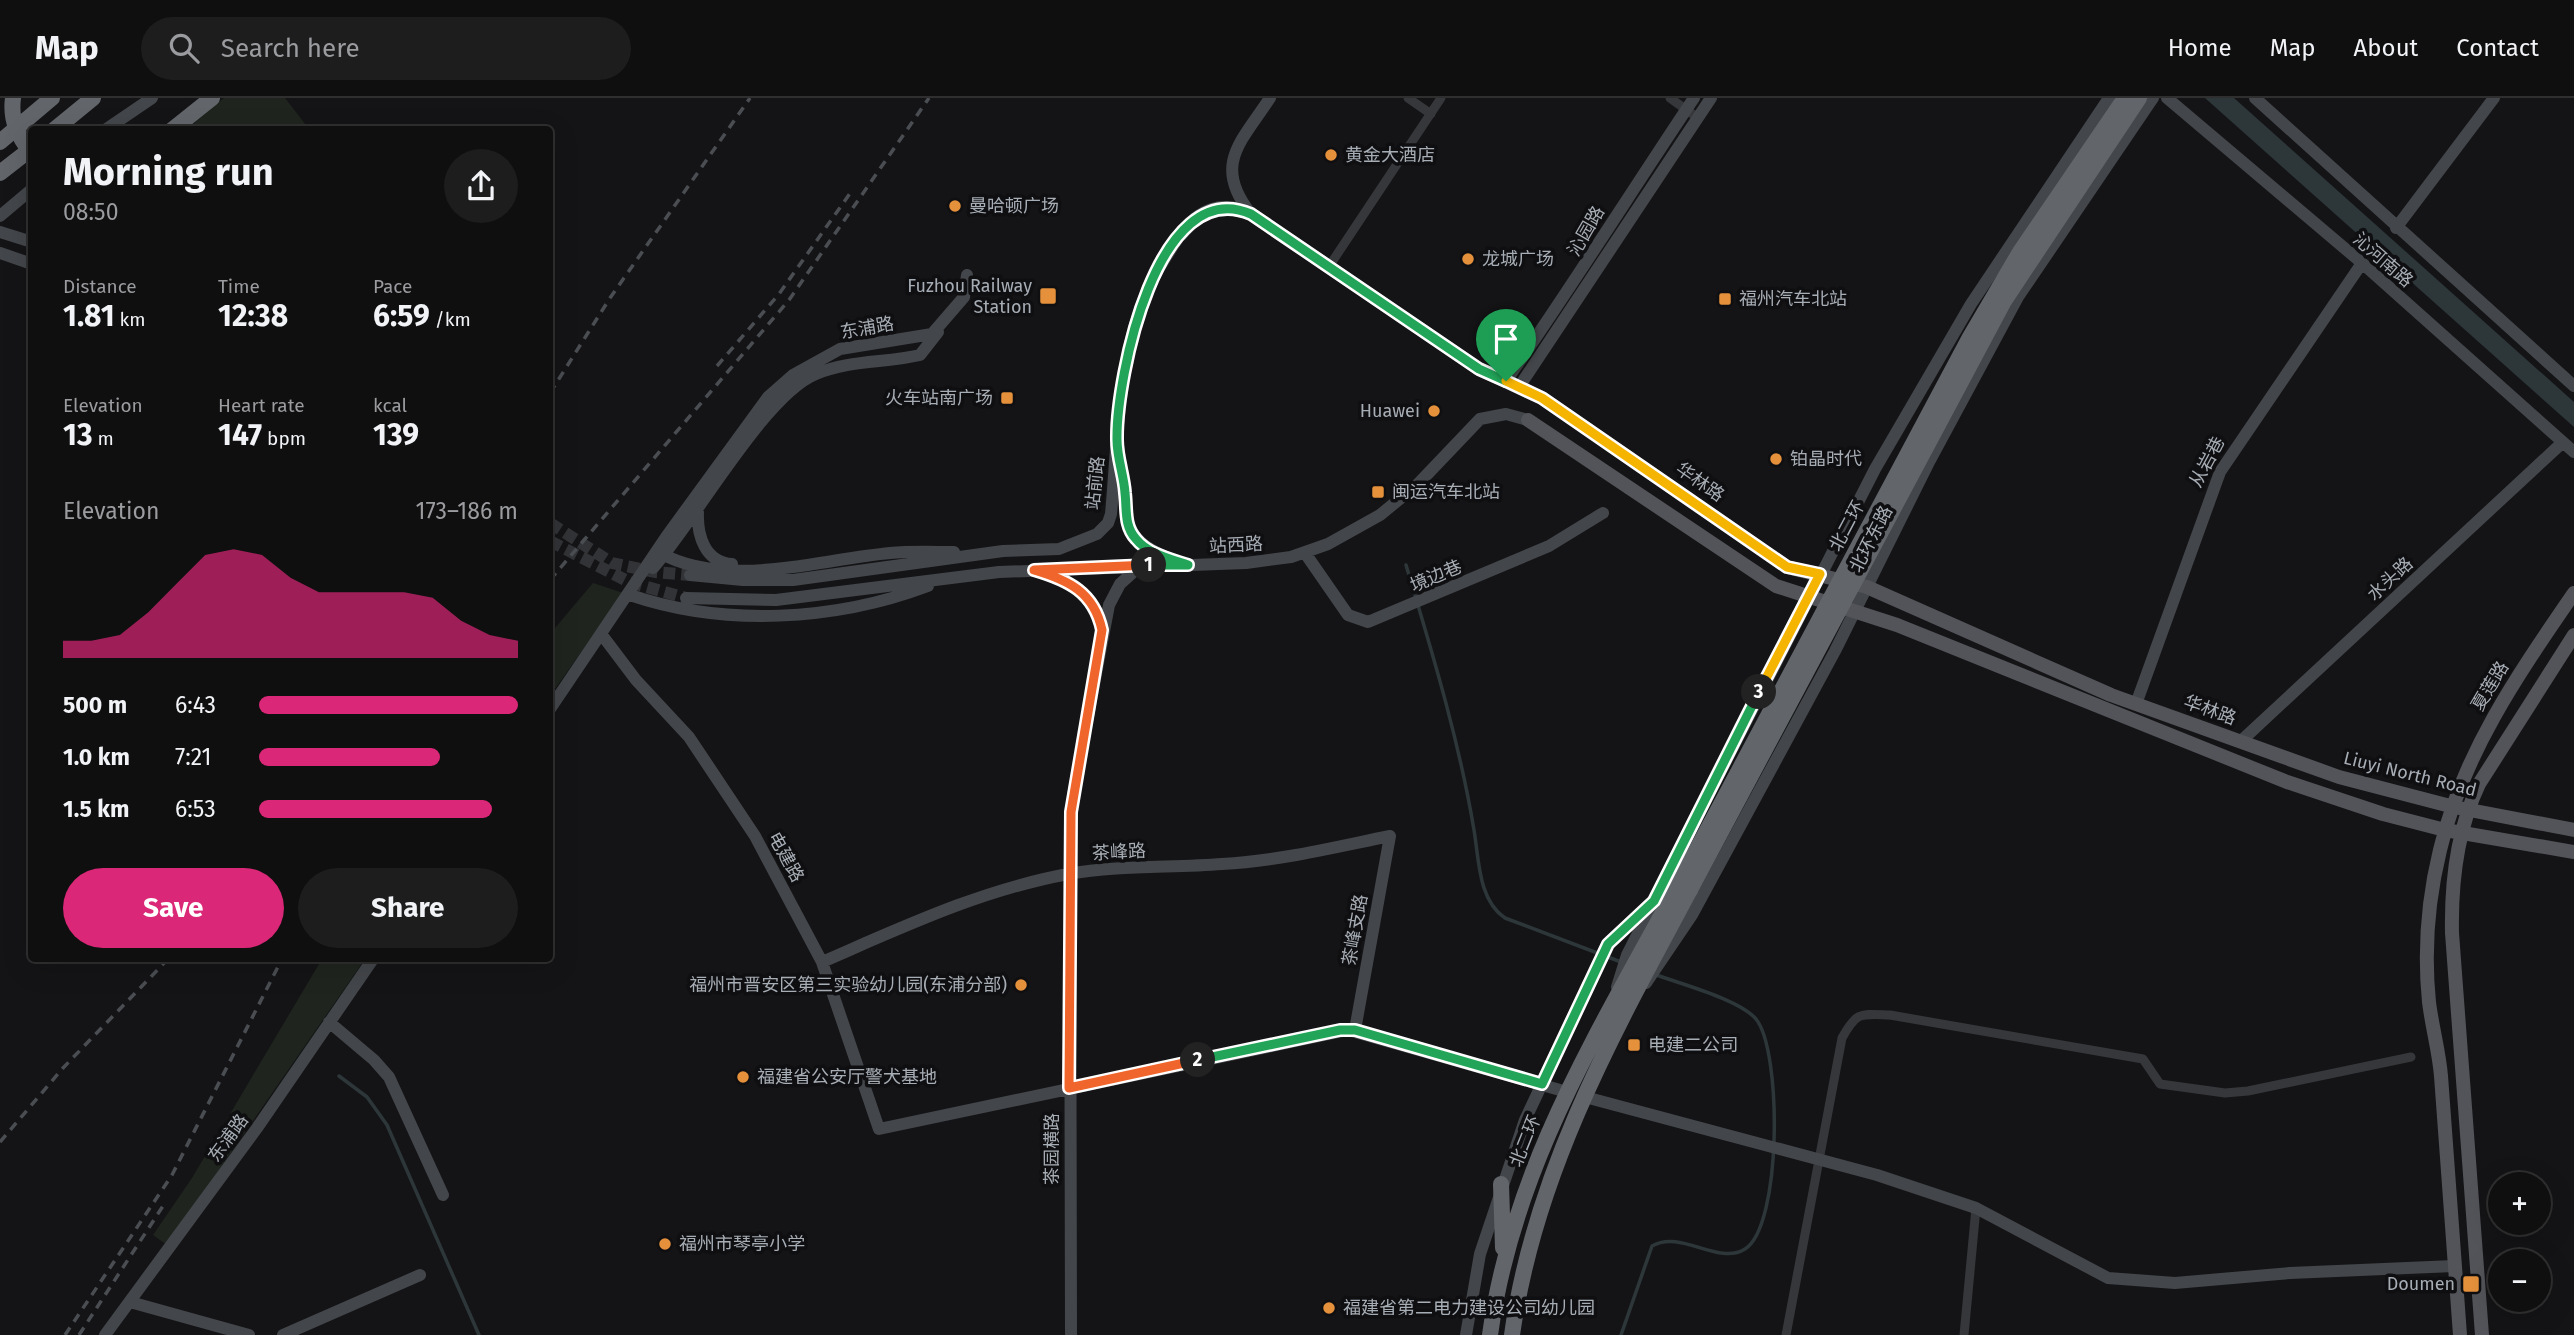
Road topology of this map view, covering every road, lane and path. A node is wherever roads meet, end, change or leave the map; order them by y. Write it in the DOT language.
graph roads {
  1 [pos="15,98"];
  2 [pos="52,98"];
  3 [pos="93,98"];
  4 [pos="141,98"];
  5 [pos="152,98"];
  6 [pos="212,98"];
  7 [pos="1270,98"];
  8 [pos="1408,98"];
  9 [pos="1441,98"];
  10 [pos="1670,98"];
  11 [pos="1694,98"];
  12 [pos="1711,98"];
  13 [pos="2109,98"];
  14 [pos="2125,98"];
  15 [pos="2139,98"];
  16 [pos="2153,98"];
  17 [pos="2166,98"];
  18 [pos="2255,98"];
  19 [pos="2494,98"];
  20 [pos="0,110"];
  21 [pos="1686,110"];
  22 [pos="1431,114"];
  23 [pos="1698,118"];
  24 [pos="117,120"];
  25 [pos="59,126"];
  26 [pos="110,126"];
  27 [pos="177,126"];
  28 [pos="0,142"];
  29 [pos="28,149"];
  30 [pos="28,151"];
  31 [pos="0,173"];
  32 [pos="28,193"];
  33 [pos="1251,214"];
  34 [pos="0,216"];
  35 [pos="2396,228"];
  36 [pos="0,232"];
  37 [pos="1180,236"];
  38 [pos="28,241"];
  39 [pos="0,253"];
  40 [pos="28,263"];
  41 [pos="2362,263"];
  42 [pos="1328,268"];
  43 [pos="967,275"];
  44 [pos="946,319"];
  45 [pos="1513,384"];
  46 [pos="2574,386"];
  47 [pos="1528,420"];
  48 [pos="1117,442"];
  49 [pos="2563,442"];
  50 [pos="2574,452"];
  51 [pos="698,512"];
  52 [pos="1603,513"];
  53 [pos="1003,551"];
  54 [pos="661,553"];
  55 [pos="1305,553"];
  56 [pos="1141,565"];
  57 [pos="1188,565"];
  58 [pos="760,569"];
  59 [pos="1034,570"];
  60 [pos="1820,574"];
  61 [pos="690,575"];
  62 [pos="950,578"];
  63 [pos="1867,587"];
  64 [pos="2574,593"];
  65 [pos="630,595"];
  66 [pos="1808,595"];
  67 [pos="686,598"];
  68 [pos="1855,610"];
  69 [pos="1102,630"];
  70 [pos="602,635"];
  71 [pos="2574,635"];
  72 [pos="2136,704"];
  73 [pos="553,705"];
  74 [pos="2240,742"];
  75 [pos="2461,809"];
  76 [pos="2445,830"];
  77 [pos="2574,830"];
  78 [pos="2463,832"];
  79 [pos="1390,836"];
  80 [pos="2574,852"];
  81 [pos="1069,873"];
  82 [pos="1684,887"];
  83 [pos="1654,901"];
  84 [pos="822,961"];
  85 [pos="371,962"];
  86 [pos="1638,971"];
  87 [pos="330,1022"];
  88 [pos="1355,1030"];
  89 [pos="2411,1057"];
  90 [pos="1542,1084"];
  91 [pos="1069,1088"];
  92 [pos="1567,1092"];
  93 [pos="1585,1097"];
  94 [pos="1819,1160"];
  95 [pos="1501,1184"];
  96 [pos="443,1195"];
  97 [pos="1976,1208"];
  98 [pos="1504,1262"];
  99 [pos="2454,1266"];
  100 [pos="420,1275"];
  101 [pos="130,1302"];
  102 [pos="106,1335"];
  103 [pos="249,1335"];
  104 [pos="283,1335"];
  105 [pos="1071,1335"];
  106 [pos="1466,1335"];
  107 [pos="1490,1335"];
  108 [pos="1512,1335"];
  109 [pos="1786,1335"];
  110 [pos="1964,1335"];
  111 [pos="2460,1335"];
  112 [pos="2482,1335"];
  1 -- 20 [label="highway"];
  1 -- 29 [label="highway, bridge"];
  2 -- 28 [label="highway"];
  3 -- 25 [label="highway"];
  4 -- 24 [label="main road"];
  5 -- 24 [label="main road"];
  6 -- 27 [label="highway"];
  7 -- 33 [label="main road"];
  8 -- 22 [label="street"];
  9 -- 22 [label="street"];
  10 -- 21 [label="street"];
  11 -- 21 [label="main road, 沁园路"];
  12 -- 23 [label="main road"];
  13 -- 60 [label="main road"];
  14 -- 82 [label="highway, 北二环, bridge"];
  15 -- 82 [label="highway, 北二环, bridge"];
  16 -- 63 [label="main road, 北环东路"];
  17 -- 41 [label="main road, 沁河南路"];
  18 -- 35 [label="main road, 沁河南路"];
  19 -- 35 [label="main road"];
  21 -- 23 [label="street"];
  21 -- 45 [label="main road, 沁园路"];
  22 -- 42 [label="street"];
  23 -- 45 [label="main road"];
  24 -- 26 [label="main road"];
  30 -- 31 [label="highway"];
  32 -- 34 [label="main road"];
  33 -- 37 [label="main road, 华林路"];
  33 -- 42 [label="main road, 华林路"];
  35 -- 46 [label="main road, 沁河南路"];
  36 -- 38 [label="main road"];
  37 -- 48 [label="main road, 站前路"];
  39 -- 40 [label="main road"];
  41 -- 49 [label="main road, 沁河南路"];
  41 -- 72 [label="main road, 从岩巷"];
  42 -- 45 [label="main road, 华林路"];
  43 -- 44 [label="main road"];
  44 -- 51 [label="main road, 东浦路"];
  44 -- 54 [label="main road, 东浦路"];
  45 -- 60 [label="main road, 华林路"];
  47 -- 55 [label="main road, 站西路"];
  47 -- 66 [label="main road"];
  48 -- 53 [label="main road, 站前路"];
  48 -- 57 [label="main road"];
  49 -- 50 [label="main road, 沁河南路"];
  49 -- 74 [label="main road, 水头路"];
  51 -- 54 [label="main road, 东浦路"];
  51 -- 58 [label="main road"];
  52 -- 55 [label="main road, 境边巷"];
  53 -- 58 [label="main road"];
  53 -- 61 [label="main road"];
  54 -- 58 [label="main road"];
  54 -- 65 [label="main road, 东浦路"];
  55 -- 57 [label="main road, 站西路"];
  56 -- 57 [label="main road, 站西路"];
  56 -- 59 [label="main road, 站西路"];
  56 -- 69 [label="main road, 茶园横路"];
  59 -- 62 [label="main road, 站西路"];
  59 -- 69 [label="main road"];
  60 -- 63 [label="main road, 华林路"];
  60 -- 66 [label="main road"];
  62 -- 65 [label="main road"];
  62 -- 67 [label="main road, 站西路"];
  63 -- 68 [label="main road, 北环东路"];
  63 -- 72 [label="main road, 华林路"];
  64 -- 75 [label="main road, 夏莲路"];
  65 -- 70 [label="main road, 东浦路"];
  66 -- 68 [label="main road"];
  66 -- 83 [label="main road"];
  68 -- 76 [label="main road"];
  68 -- 86 [label="main road, 北环东路"];
  69 -- 81 [label="main road, 茶园横路"];
  70 -- 73 [label="main road, 东浦路"];
  70 -- 84 [label="main road, 电建路"];
  71 -- 75 [label="main road"];
  72 -- 74 [label="main road, 华林路"];
  74 -- 75 [label="main road, Liuyi North Road"];
  75 -- 76 [label="main road"];
  75 -- 77 [label="main road, Liuyi North Road"];
  75 -- 78 [label="main road"];
  76 -- 78 [label="main road"];
  76 -- 99 [label="main road"];
  78 -- 80 [label="main road"];
  78 -- 112 [label="main road"];
  79 -- 81 [label="main road, 茶峰路"];
  79 -- 88 [label="main road, 茶峰支路"];
  81 -- 84 [label="main road, 茶峰路"];
  81 -- 91 [label="main road, 茶园横路"];
  82 -- 86 [label="highway, 北二环"];
  83 -- 86 [label="main road"];
  83 -- 90 [label="main road"];
  84 -- 91 [label="main road, 电建路"];
  85 -- 87 [label="main road, 东浦路"];
  86 -- 92 [label="highway, 北二环"];
  86 -- 93 [label="highway, 北二环"];
  87 -- 96 [label="main road"];
  87 -- 101 [label="main road, 东浦路"];
  88 -- 90 [label="main road"];
  88 -- 91 [label="main road"];
  89 -- 94 [label="street"];
  90 -- 92 [label="main road"];
  90 -- 95 [label="main road"];
  91 -- 105 [label="main road, 茶园横路"];
  92 -- 98 [label="highway, 北二环"];
  93 -- 94 [label="main road"];
  93 -- 108 [label="highway, 北二环"];
  94 -- 97 [label="main road"];
  94 -- 109 [label="street"];
  95 -- 98 [label="highway"];
  95 -- 106 [label="main road"];
  97 -- 99 [label="main road"];
  97 -- 110 [label="street"];
  98 -- 107 [label="highway, 北二环"];
  99 -- 111 [label="main road"];
  100 -- 104 [label="main road"];
  101 -- 102 [label="main road, 东浦路"];
  101 -- 103 [label="main road"];
}
